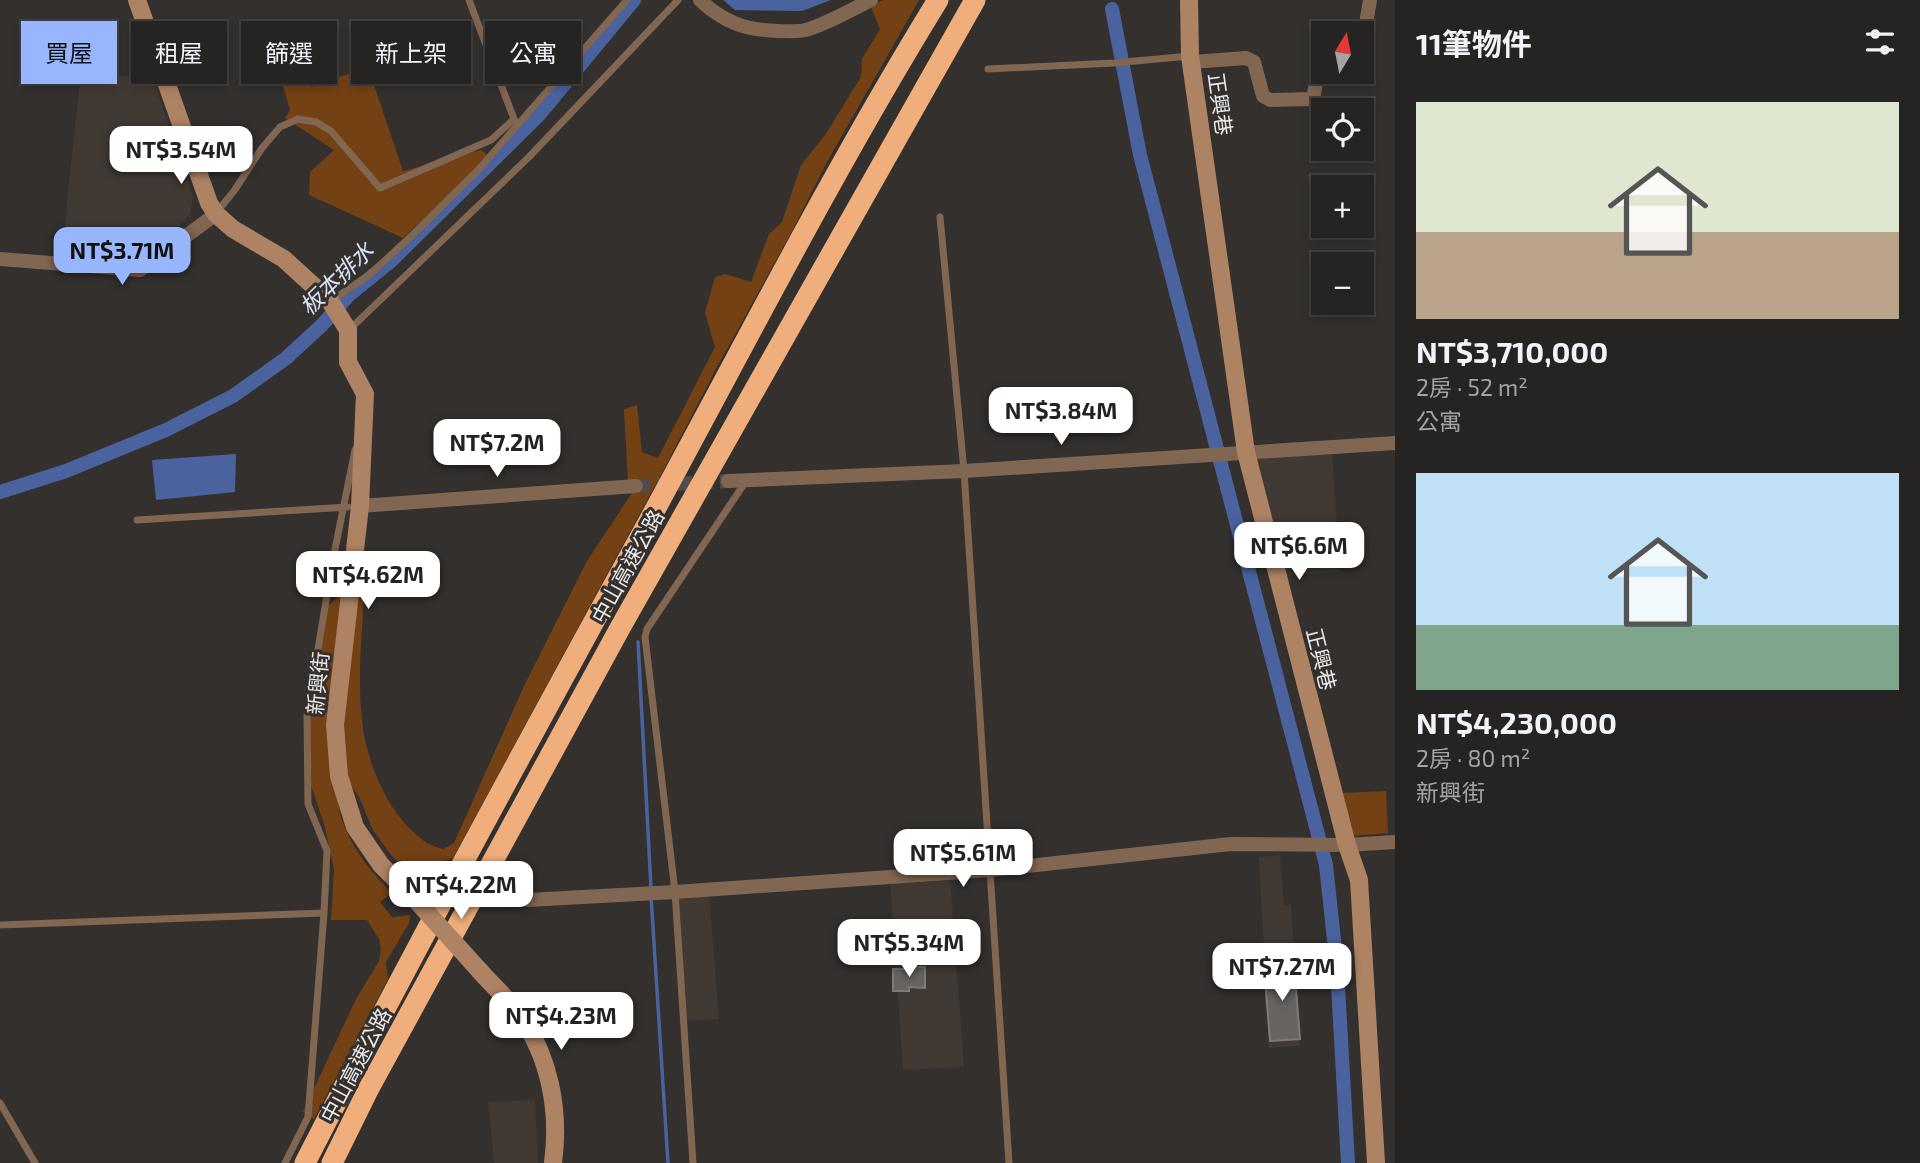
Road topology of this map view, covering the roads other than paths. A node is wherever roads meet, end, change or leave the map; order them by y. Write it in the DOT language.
graph roads {
  1 [pos="137,0"];
  2 [pos="469,0"];
  3 [pos="626,0"];
  4 [pos="678,0"];
  5 [pos="699,0"];
  6 [pos="871,0"];
  7 [pos="938,0"];
  8 [pos="975,0"];
  9 [pos="1189,0"];
  10 [pos="1370,0"];
  11 [pos="1366,21"];
  12 [pos="1191,59"];
  13 [pos="988,69"];
  14 [pos="1316,84"];
  15 [pos="491,140"];
  16 [pos="494,149"];
  17 [pos="216,214"];
  18 [pos="940,217"];
  19 [pos="0,259"];
  20 [pos="330,302"];
  21 [pos="348,330"];
  22 [pos="1395,443"];
  23 [pos="1245,452"];
  24 [pos="964,471"];
  25 [pos="746,480"];
  26 [pos="728,481"];
  27 [pos="636,486"];
  28 [pos="352,507"];
  29 [pos="137,520"];
  30 [pos="1395,842"];
  31 [pos="1347,845"];
  32 [pos="990,870"];
  33 [pos="675,892"];
  34 [pos="528,900"];
  35 [pos="324,913"];
  36 [pos="0,925"];
  37 [pos="0,1103"];
  38 [pos="35,1163"];
  39 [pos="285,1163"];
  40 [pos="305,1163"];
  41 [pos="332,1163"];
  42 [pos="553,1163"];
  43 [pos="692,1163"];
  44 [pos="1009,1163"];
  45 [pos="1376,1163"];
  1 -- 17 [label="street"];
  2 -- 15 [label="lane"];
  3 -- 16 [label="lane"];
  4 -- 21 [label="lane"];
  5 -- 6 [label="street"];
  7 -- 40 [label="highway, 中山高速公路"];
  8 -- 41 [label="highway, 中山高速公路"];
  9 -- 12 [label="street, 正興巷"];
  10 -- 11 [label="street"];
  12 -- 13 [label="lane"];
  12 -- 14 [label="street"];
  12 -- 23 [label="street, 正興巷"];
  15 -- 16 [label="lane"];
  15 -- 17 [label="lane"];
  16 -- 20 [label="lane"];
  17 -- 19 [label="street"];
  17 -- 20 [label="street"];
  18 -- 24 [label="lane"];
  20 -- 21 [label="street"];
  21 -- 28 [label="street, 新興街"];
  22 -- 23 [label="street"];
  23 -- 24 [label="street"];
  23 -- 31 [label="street, 正興巷"];
  24 -- 25 [label="street"];
  24 -- 32 [label="lane"];
  25 -- 26 [label="street"];
  25 -- 33 [label="lane"];
  27 -- 28 [label="street"];
  28 -- 29 [label="lane"];
  28 -- 35 [label="lane"];
  28 -- 42 [label="street, 新興街, bridge"];
  30 -- 31 [label="street"];
  31 -- 32 [label="street"];
  31 -- 45 [label="street, 正興巷"];
  32 -- 33 [label="street"];
  32 -- 44 [label="lane"];
  33 -- 34 [label="street"];
  33 -- 43 [label="lane"];
  35 -- 36 [label="lane"];
  35 -- 39 [label="lane"];
  37 -- 38 [label="lane"];
}
